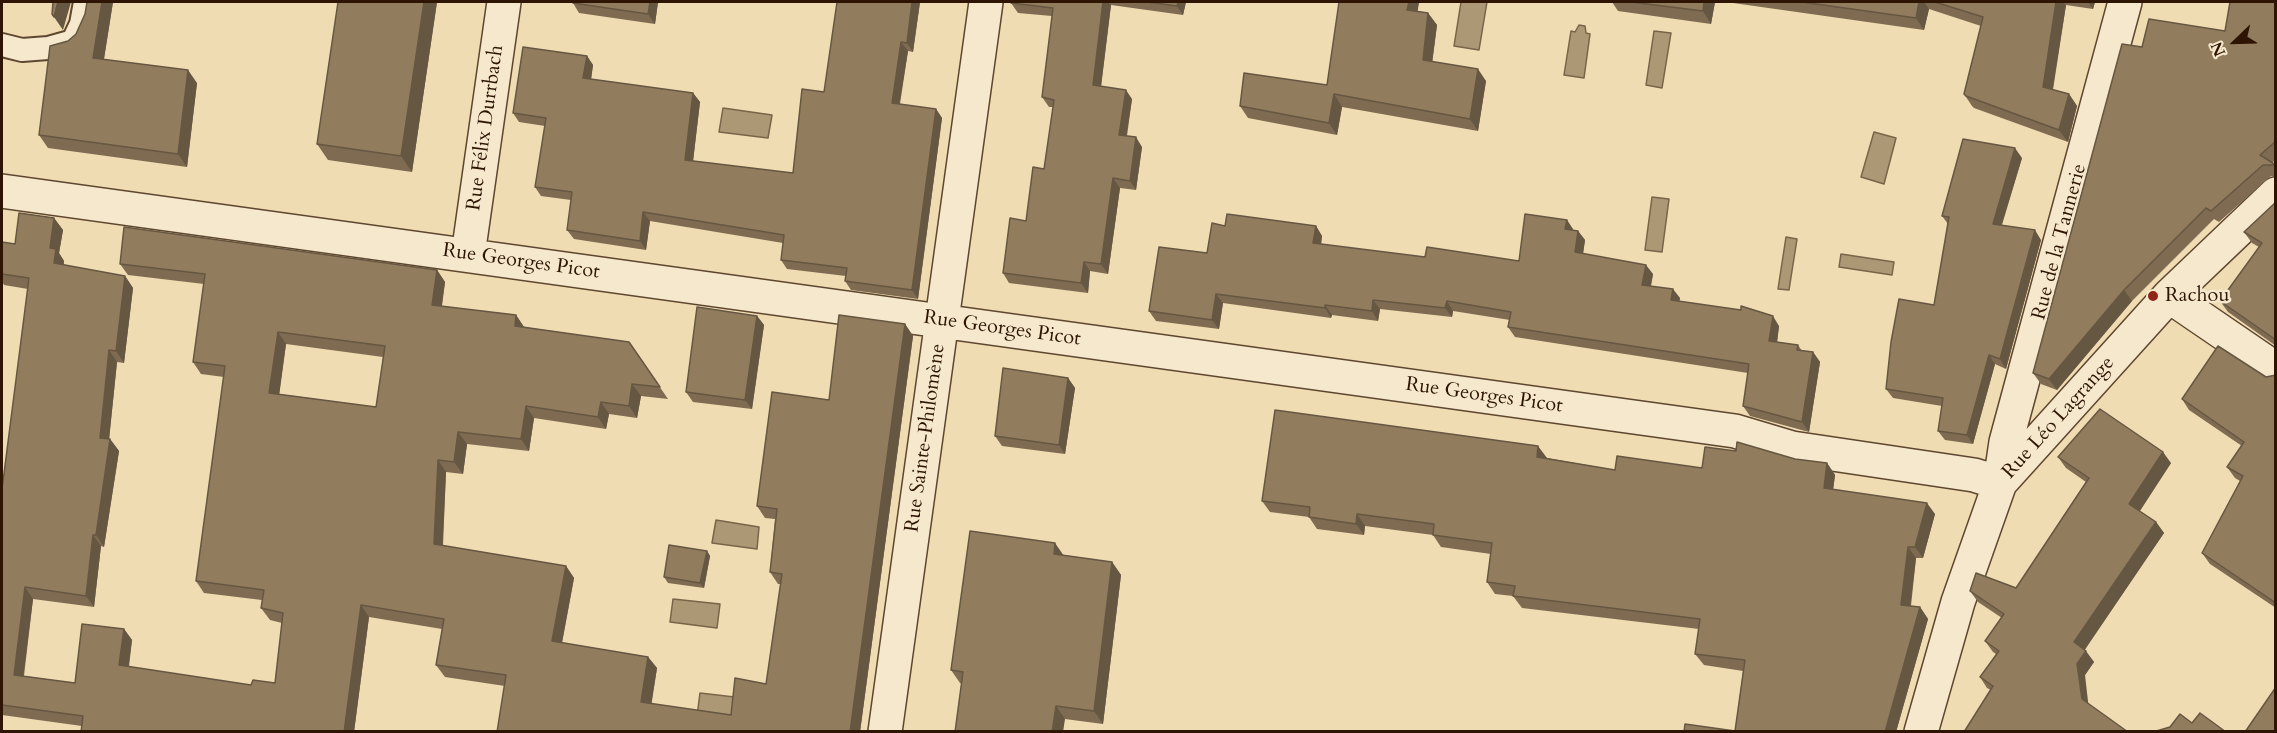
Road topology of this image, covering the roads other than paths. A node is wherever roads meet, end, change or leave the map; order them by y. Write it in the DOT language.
graph roads {
  1 [pos="85,2"];
  2 [pos="504,2"];
  3 [pos="986,2"];
  4 [pos="2125,2"];
  5 [pos="2,45"];
  6 [pos="2,190"];
  7 [pos="2276,194"];
  8 [pos="468,255"];
  9 [pos="2169,296"];
  10 [pos="941,321"];
  11 [pos="2276,369"];
  12 [pos="2000,483"];
  13 [pos="885,732"];
  14 [pos="1921,732"];
  1 -- 5 [label="lane"];
  2 -- 8 [label="street, Rue Félix Durrbach"];
  3 -- 10 [label="street, Rue Sainte-Philomène"];
  4 -- 12 [label="street, Rue de la Tannerie"];
  6 -- 8 [label="street, Rue Georges Picot"];
  7 -- 9 [label="street, Rue Léo Lagrange"];
  8 -- 10 [label="street, Rue Georges Picot"];
  9 -- 11 [label="street"];
  9 -- 12 [label="street, Rue Léo Lagrange"];
  10 -- 12 [label="street, Rue Georges Picot"];
  10 -- 13 [label="street, Rue Sainte-Philomène"];
  12 -- 14 [label="street, Rue Léo Lagrange"];
}
